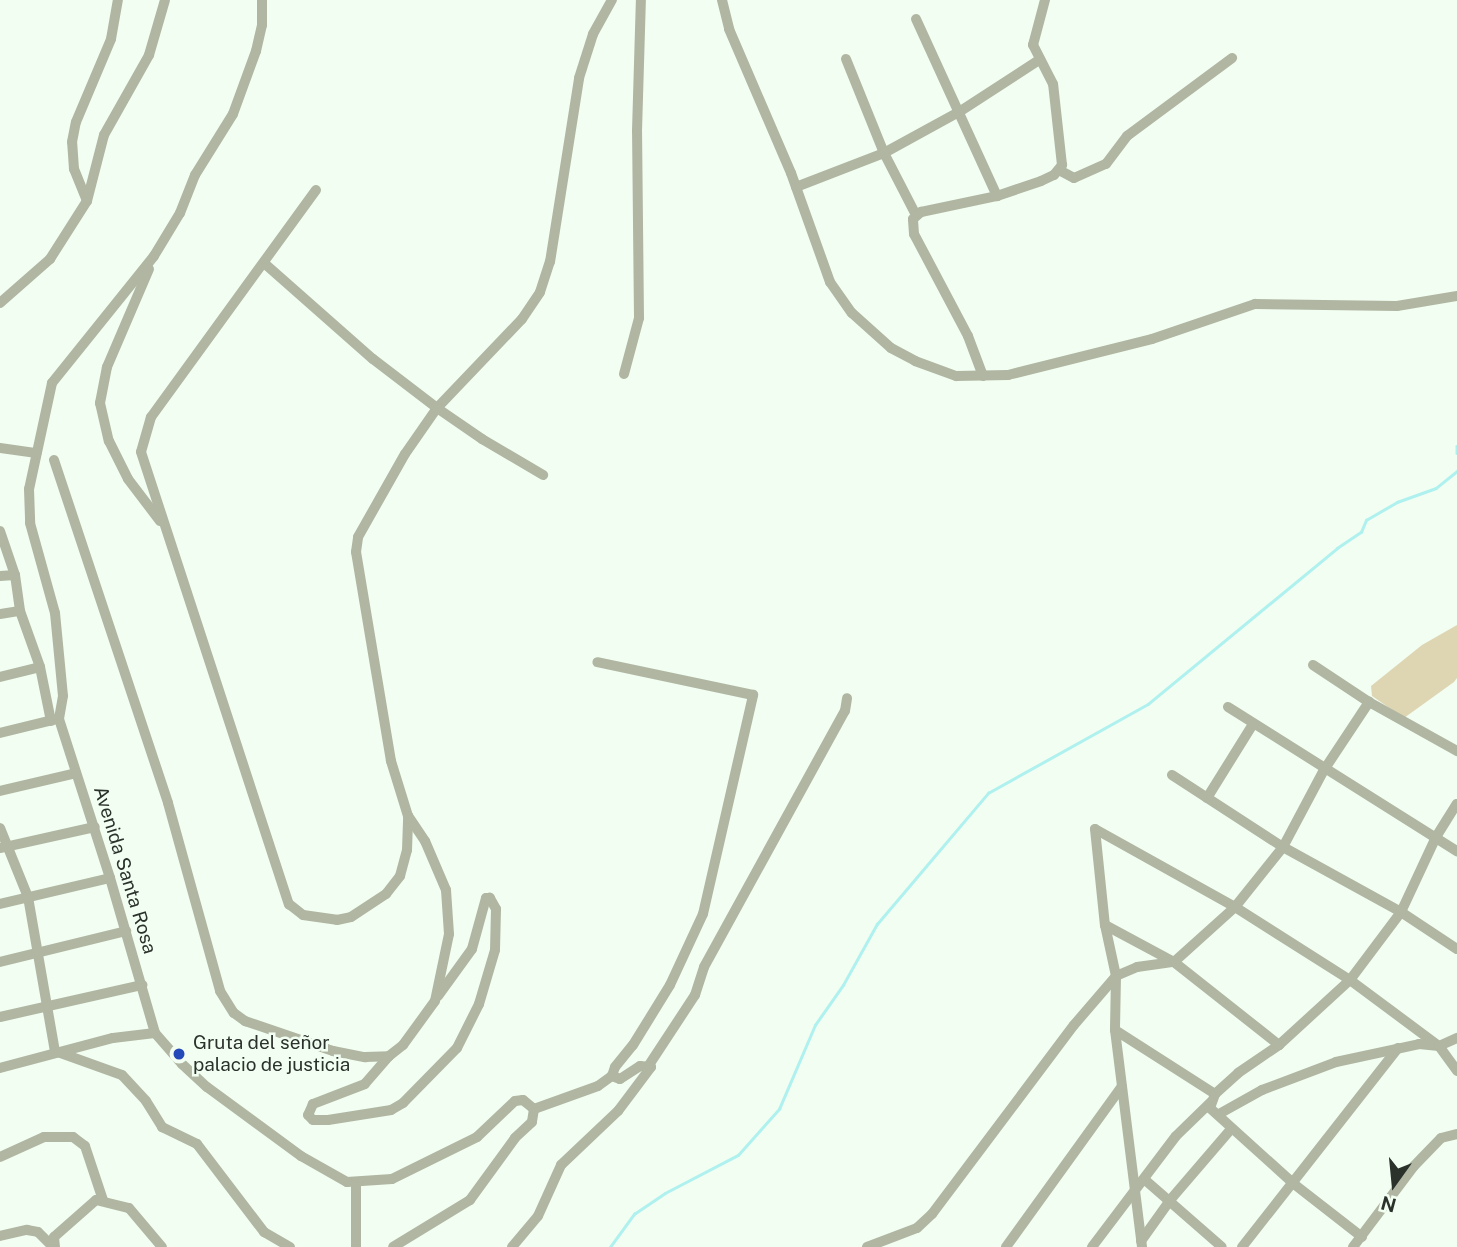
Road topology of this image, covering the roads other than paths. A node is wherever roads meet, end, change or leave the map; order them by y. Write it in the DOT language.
graph roads {
  1 [pos="118,0"];
  2 [pos="165,0"];
  3 [pos="262,0"];
  4 [pos="612,0"];
  5 [pos="641,0"];
  6 [pos="722,0"];
  7 [pos="1045,0"];
  8 [pos="916,19"];
  9 [pos="1231,58"];
  10 [pos="846,59"];
  11 [pos="1039,60"];
  12 [pos="959,112"];
  13 [pos="884,153"];
  14 [pos="1059,170"];
  15 [pos="796,187"];
  16 [pos="316,190"];
  17 [pos="997,196"];
  18 [pos="87,201"];
  19 [pos="916,215"];
  20 [pos="154,256"];
  21 [pos="264,263"];
  22 [pos="1457,296"];
  23 [pos="0,303"];
  24 [pos="624,374"];
  25 [pos="983,376"];
  26 [pos="437,408"];
  27 [pos="0,448"];
  28 [pos="37,453"];
  29 [pos="54,460"];
  30 [pos="543,475"];
  31 [pos="162,523"];
  32 [pos="0,531"];
  33 [pos="15,575"];
  34 [pos="0,576"];
  35 [pos="20,611"];
  36 [pos="0,614"];
  37 [pos="597,662"];
  38 [pos="1313,665"];
  39 [pos="40,667"];
  40 [pos="0,677"];
  41 [pos="847,698"];
  42 [pos="1369,702"];
  43 [pos="1228,707"];
  44 [pos="55,720"];
  45 [pos="1253,724"];
  46 [pos="0,733"];
  47 [pos="1457,751"];
  48 [pos="1324,770"];
  49 [pos="76,773"];
  50 [pos="1172,775"];
  51 [pos="0,791"];
  52 [pos="1207,798"];
  53 [pos="1457,804"];
  54 [pos="408,816"];
  55 [pos="94,827"];
  56 [pos="0,828"];
  57 [pos="1436,837"];
  58 [pos="1283,847"];
  59 [pos="4,848"];
  60 [pos="1457,851"];
  61 [pos="110,878"];
  62 [pos="28,897"];
  63 [pos="0,904"];
  64 [pos="1235,907"];
  65 [pos="1401,912"];
  66 [pos="1105,925"];
  67 [pos="126,931"];
  68 [pos="1457,949"];
  69 [pos="38,953"];
  70 [pos="0,962"];
  71 [pos="1174,962"];
  72 [pos="1116,976"];
  73 [pos="1350,980"];
  74 [pos="142,985"];
  75 [pos="435,1000"];
  76 [pos="46,1007"];
  77 [pos="0,1017"];
  78 [pos="1115,1030"];
  79 [pos="155,1033"];
  80 [pos="1457,1038"];
  81 [pos="1279,1045"];
  82 [pos="1440,1046"];
  83 [pos="1398,1048"];
  84 [pos="55,1051"];
  85 [pos="389,1056"];
  86 [pos="649,1065"];
  87 [pos="0,1068"];
  88 [pos="1457,1071"];
  89 [pos="612,1076"];
  90 [pos="1122,1086"];
  91 [pos="1213,1098"];
  92 [pos="534,1109"];
  93 [pos="1219,1114"];
  94 [pos="1231,1129"];
  95 [pos="1457,1133"];
  96 [pos="0,1157"];
  97 [pos="1144,1179"];
  98 [pos="356,1182"];
  99 [pos="1294,1184"];
  100 [pos="1135,1191"];
  101 [pos="1171,1199"];
  102 [pos="103,1200"];
  103 [pos="0,1236"];
  104 [pos="1362,1237"];
  105 [pos="1142,1244"];
  106 [pos="54,1247"];
  107 [pos="162,1247"];
  108 [pos="290,1247"];
  109 [pos="356,1247"];
  110 [pos="393,1247"];
  111 [pos="512,1247"];
  112 [pos="867,1247"];
  113 [pos="1006,1247"];
  114 [pos="1092,1247"];
  115 [pos="1222,1247"];
  116 [pos="1242,1247"];
  117 [pos="1353,1247"];
  1 -- 18 [label="street"];
  2 -- 18 [label="street"];
  3 -- 20 [label="street"];
  4 -- 26 [label="street"];
  5 -- 24 [label="street"];
  6 -- 15 [label="street"];
  7 -- 11 [label="street"];
  8 -- 12 [label="street"];
  9 -- 14 [label="street"];
  10 -- 13 [label="street"];
  11 -- 12 [label="street"];
  11 -- 14 [label="street"];
  12 -- 13 [label="street"];
  12 -- 17 [label="street"];
  13 -- 15 [label="street"];
  13 -- 19 [label="street"];
  14 -- 17 [label="street"];
  15 -- 25 [label="street"];
  16 -- 21 [label="street"];
  17 -- 19 [label="street"];
  18 -- 23 [label="street"];
  19 -- 25 [label="street"];
  20 -- 28 [label="street"];
  20 -- 31 [label="street"];
  21 -- 26 [label="street"];
  21 -- 31 [label="street"];
  22 -- 25 [label="street"];
  26 -- 30 [label="street"];
  26 -- 54 [label="street"];
  27 -- 28 [label="street"];
  28 -- 44 [label="street"];
  29 -- 85 [label="street"];
  31 -- 54 [label="street"];
  32 -- 33 [label="street, Avenida Santa Rosa"];
  33 -- 34 [label="street"];
  33 -- 35 [label="street, Avenida Santa Rosa"];
  35 -- 36 [label="street"];
  35 -- 39 [label="street, Avenida Santa Rosa"];
  37 -- 89 [label="street"];
  38 -- 42 [label="street"];
  39 -- 40 [label="street"];
  39 -- 44 [label="street, Avenida Santa Rosa"];
  41 -- 86 [label="street"];
  42 -- 47 [label="street"];
  42 -- 48 [label="street"];
  43 -- 45 [label="street"];
  44 -- 46 [label="street"];
  44 -- 49 [label="street, Avenida Santa Rosa"];
  45 -- 48 [label="street"];
  45 -- 52 [label="street"];
  48 -- 57 [label="street"];
  48 -- 58 [label="street"];
  49 -- 51 [label="street"];
  49 -- 55 [label="street, Avenida Santa Rosa"];
  50 -- 52 [label="street"];
  52 -- 58 [label="street"];
  53 -- 57 [label="street"];
  54 -- 75 [label="street"];
  55 -- 59 [label="street"];
  55 -- 61 [label="street, Avenida Santa Rosa"];
  56 -- 59 [label="street"];
  57 -- 60 [label="street"];
  57 -- 65 [label="street"];
  58 -- 64 [label="street"];
  58 -- 65 [label="street"];
  59 -- 62 [label="street"];
  61 -- 62 [label="street"];
  61 -- 67 [label="street, Avenida Santa Rosa"];
  62 -- 63 [label="street"];
  62 -- 69 [label="street"];
  64 -- 66 [label="street"];
  64 -- 71 [label="street"];
  64 -- 73 [label="street"];
  65 -- 68 [label="street"];
  65 -- 73 [label="street"];
  66 -- 71 [label="street"];
  66 -- 72 [label="street"];
  67 -- 69 [label="street"];
  67 -- 74 [label="street, Avenida Santa Rosa"];
  69 -- 70 [label="street"];
  69 -- 76 [label="street"];
  71 -- 72 [label="street"];
  71 -- 81 [label="street"];
  72 -- 78 [label="street"];
  72 -- 112 [label="street"];
  73 -- 81 [label="street"];
  73 -- 82 [label="street"];
  74 -- 76 [label="street"];
  74 -- 79 [label="street, Avenida Santa Rosa"];
  75 -- 85 [label="street"];
  75 -- 85 [label="street"];
  76 -- 77 [label="street"];
  76 -- 84 [label="street"];
  78 -- 90 [label="street"];
  78 -- 91 [label="street"];
  79 -- 84 [label="street"];
  79 -- 98 [label="street"];
  80 -- 82 [label="street"];
  81 -- 91 [label="street"];
  82 -- 83 [label="street"];
  82 -- 88 [label="street"];
  83 -- 93 [label="street"];
  83 -- 99 [label="street"];
  84 -- 87 [label="street"];
  84 -- 108 [label="street"];
  86 -- 89 [label="street"];
  86 -- 111 [label="street"];
  89 -- 92 [label="street"];
  90 -- 100 [label="street"];
  90 -- 113 [label="street"];
  91 -- 93 [label="street"];
  91 -- 97 [label="street"];
  92 -- 98 [label="street"];
  92 -- 110 [label="street"];
  93 -- 94 [label="street"];
  94 -- 99 [label="street"];
  94 -- 101 [label="street"];
  95 -- 104 [label="street"];
  96 -- 102 [label="street"];
  97 -- 100 [label="street"];
  97 -- 101 [label="street"];
  98 -- 109 [label="street"];
  99 -- 104 [label="street"];
  99 -- 116 [label="street"];
  100 -- 105 [label="street"];
  100 -- 114 [label="street"];
  101 -- 105 [label="street"];
  101 -- 115 [label="street"];
  102 -- 106 [label="street"];
  102 -- 107 [label="street"];
  103 -- 106 [label="street"];
  104 -- 117 [label="street"];
}
